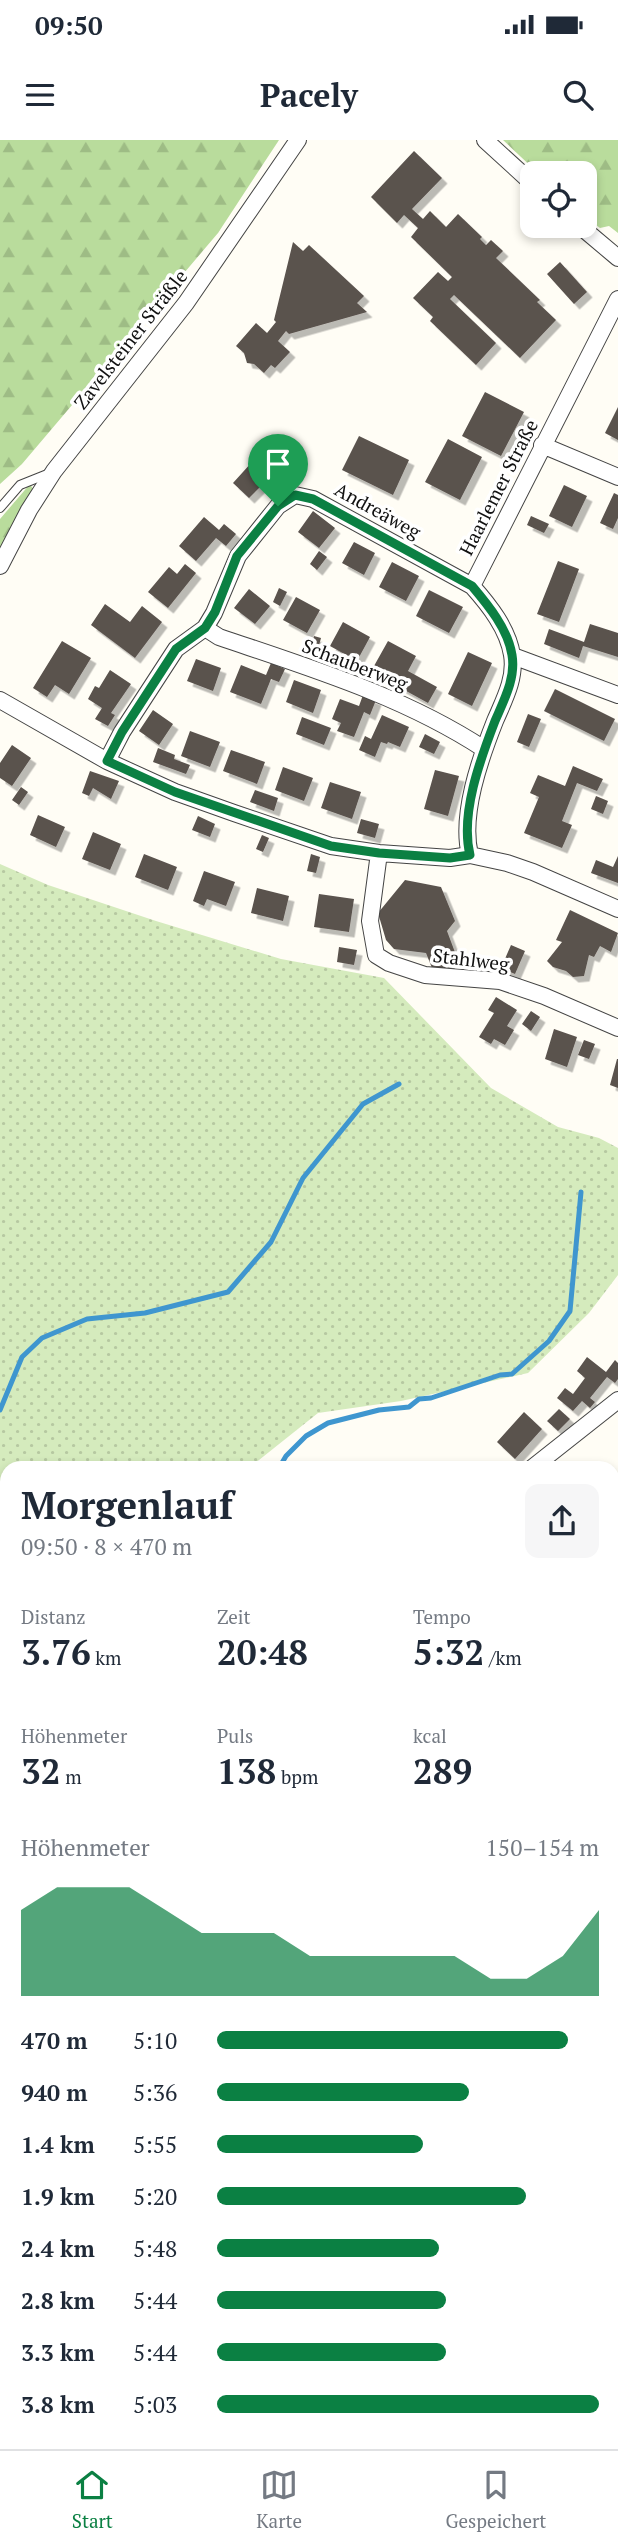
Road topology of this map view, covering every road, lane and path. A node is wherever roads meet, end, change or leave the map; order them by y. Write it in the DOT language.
graph roads {
  1 [pos="298,140"];
  2 [pos="485,140"];
  3 [pos="520,172"];
  4 [pos="594,238"];
  5 [pos="618,258"];
  6 [pos="618,299"];
  7 [pos="542,445"];
  8 [pos="54,471"];
  9 [pos="618,477"];
  10 [pos="0,508"];
  11 [pos="0,566"];
  12 [pos="472,586"];
  13 [pos="205,628"];
  14 [pos="513,656"];
  15 [pos="618,695"];
  16 [pos="0,700"];
  17 [pos="484,749"];
  18 [pos="107,761"];
  19 [pos="379,853"];
  20 [pos="470,855"];
  21 [pos="618,909"];
  22 [pos="618,1028"];
  23 [pos="618,1400"];
  24 [pos="541,1461"];
  1 -- 8 [label="street, Zavelsteiner Sträßle"];
  2 -- 3 [label="street"];
  4 -- 5 [label="street"];
  6 -- 7 [label="street, Haarlemer Straße"];
  7 -- 9 [label="street"];
  7 -- 12 [label="street, Haarlemer Straße"];
  8 -- 10 [label="lane"];
  8 -- 11 [label="street, Zavelsteiner Sträßle"];
  12 -- 13 [label="street, Andreäweg"];
  12 -- 14 [label="street, Haarlemer Straße"];
  13 -- 17 [label="street, Schauberweg"];
  13 -- 18 [label="street, Andreäweg"];
  14 -- 15 [label="street"];
  14 -- 17 [label="street"];
  16 -- 18 [label="street"];
  17 -- 20 [label="street"];
  18 -- 19 [label="street"];
  19 -- 20 [label="street"];
  19 -- 22 [label="street, Stahlweg"];
  20 -- 21 [label="street"];
  23 -- 24 [label="street"];
}
